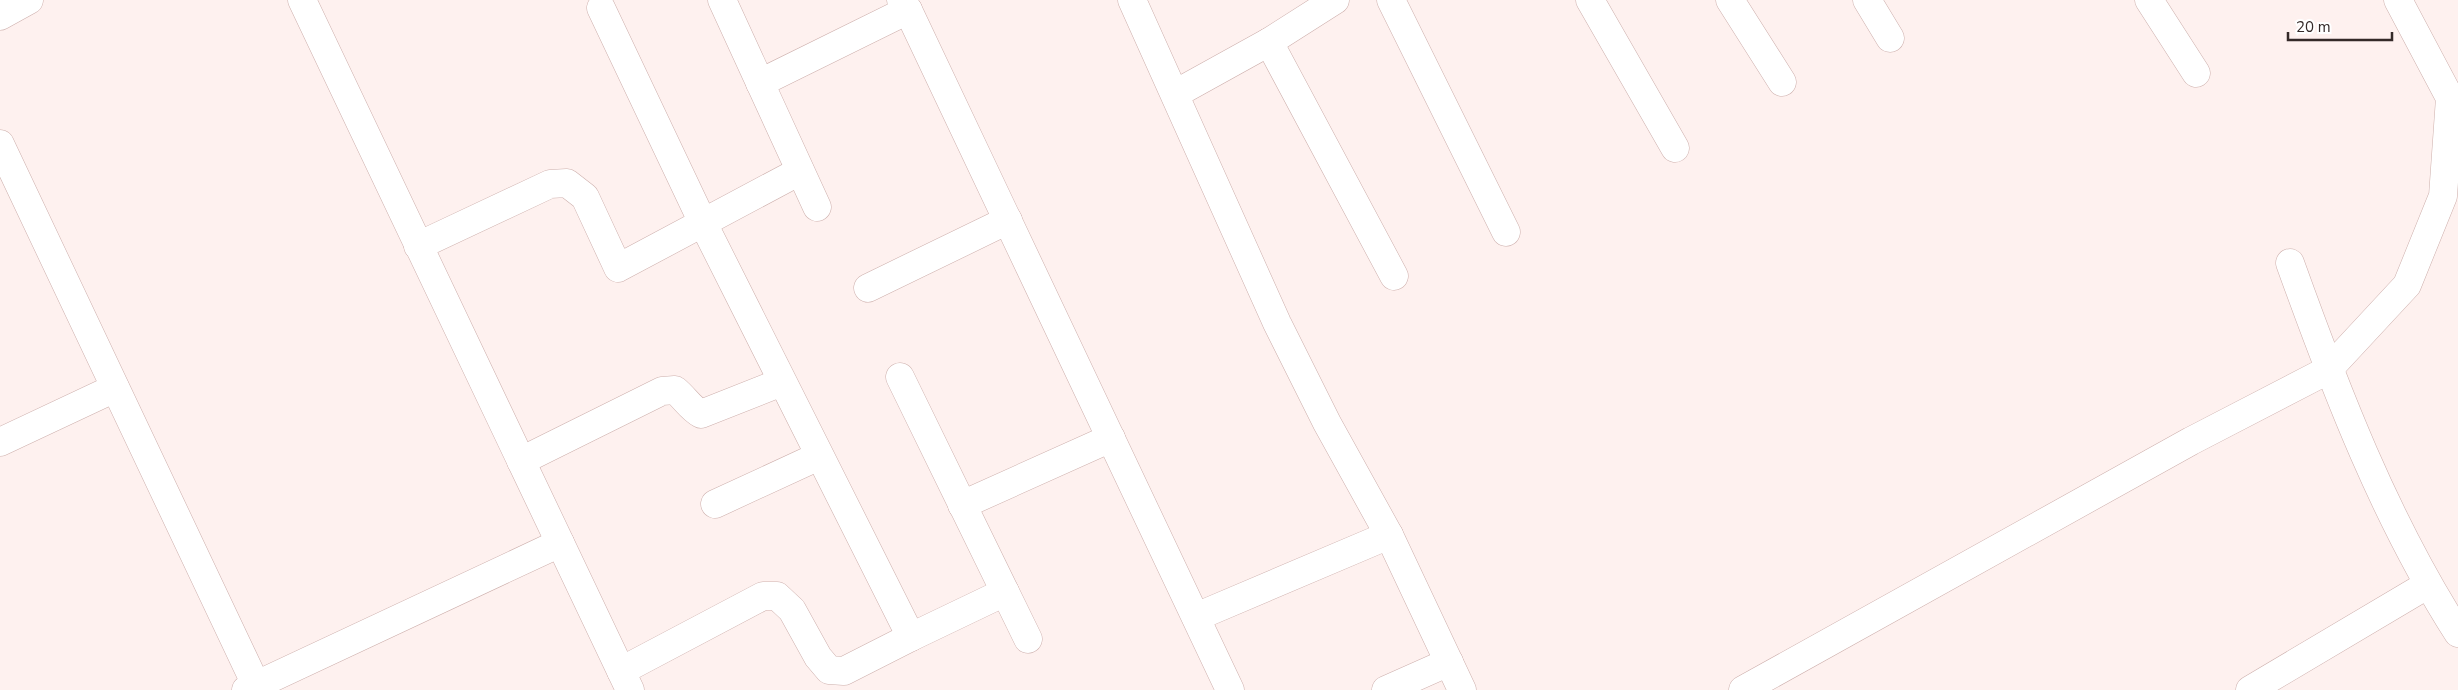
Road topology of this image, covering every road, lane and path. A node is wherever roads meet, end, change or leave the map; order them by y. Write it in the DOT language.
graph roads {
  1 [pos="29,0"];
  2 [pos="302,0"];
  3 [pos="722,0"];
  4 [pos="1335,0"];
  5 [pos="1391,0"];
  6 [pos="1590,0"];
  7 [pos="1730,0"];
  8 [pos="1867,0"];
  9 [pos="2150,0"];
  10 [pos="2398,0"];
  11 [pos="1137,2"];
  12 [pos="905,5"];
  13 [pos="601,8"];
  14 [pos="0,16"];
  15 [pos="1890,38"];
  16 [pos="1269,42"];
  17 [pos="2196,74"];
  18 [pos="1782,82"];
  19 [pos="760,83"];
  20 [pos="1175,94"];
  21 [pos="0,144"];
  22 [pos="1675,148"];
  23 [pos="800,171"];
  24 [pos="817,207"];
  25 [pos="1008,220"];
  26 [pos="703,223"];
  27 [pos="1506,232"];
  28 [pos="418,246"];
  29 [pos="2290,263"];
  30 [pos="1394,276"];
  31 [pos="868,288"];
  32 [pos="2328,370"];
  33 [pos="900,377"];
  34 [pos="782,382"];
  35 [pos="115,388"];
  36 [pos="1111,438"];
  37 [pos="0,442"];
  38 [pos="820,456"];
  39 [pos="520,461"];
  40 [pos="715,504"];
  41 [pos="962,505"];
  42 [pos="1389,535"];
  43 [pos="560,543"];
  44 [pos="2427,585"];
  45 [pos="1005,592"];
  46 [pos="1196,617"];
  47 [pos="2458,633"];
  48 [pos="911,637"];
  49 [pos="1028,639"];
  50 [pos="1449,662"];
  51 [pos="625,680"];
  52 [pos="251,688"];
  53 [pos="1230,690"];
  54 [pos="1386,690"];
  55 [pos="1462,690"];
  56 [pos="1743,690"];
  57 [pos="2250,690"];
  1 -- 14 [label="street"];
  2 -- 28 [label="street"];
  3 -- 19 [label="street"];
  4 -- 16 [label="street"];
  5 -- 27 [label="street"];
  6 -- 22 [label="street"];
  7 -- 18 [label="street"];
  8 -- 15 [label="street"];
  9 -- 17 [label="street"];
  10 -- 32 [label="street"];
  11 -- 20 [label="street"];
  12 -- 19 [label="street"];
  12 -- 25 [label="street"];
  13 -- 26 [label="street"];
  16 -- 20 [label="street"];
  16 -- 30 [label="street"];
  19 -- 23 [label="street"];
  20 -- 42 [label="street"];
  21 -- 35 [label="street"];
  23 -- 24 [label="street"];
  23 -- 26 [label="street"];
  25 -- 31 [label="street"];
  25 -- 36 [label="street"];
  26 -- 28 [label="street"];
  26 -- 34 [label="street"];
  28 -- 39 [label="street"];
  29 -- 32 [label="street"];
  32 -- 44 [label="street"];
  32 -- 56 [label="street"];
  33 -- 41 [label="street"];
  34 -- 38 [label="street"];
  34 -- 39 [label="street"];
  35 -- 37 [label="street"];
  35 -- 52 [label="street"];
  36 -- 41 [label="street"];
  36 -- 46 [label="street"];
  38 -- 40 [label="street"];
  38 -- 48 [label="street"];
  39 -- 43 [label="street"];
  41 -- 45 [label="street"];
  42 -- 46 [label="street"];
  42 -- 50 [label="street"];
  43 -- 51 [label="street"];
  43 -- 52 [label="street"];
  44 -- 47 [label="street"];
  44 -- 57 [label="street"];
  45 -- 48 [label="street"];
  45 -- 49 [label="street"];
  46 -- 53 [label="street"];
  48 -- 51 [label="street"];
  50 -- 54 [label="street"];
  50 -- 55 [label="street"];
}
